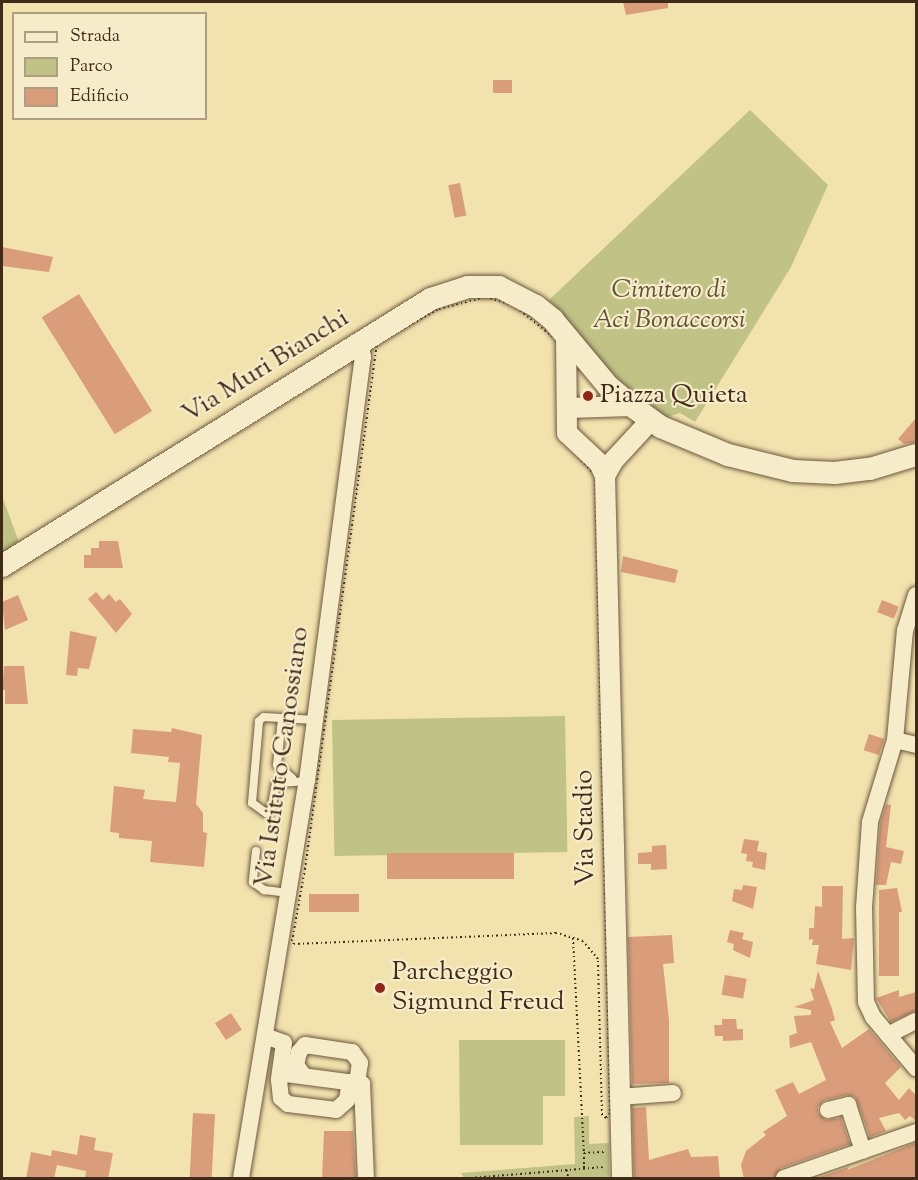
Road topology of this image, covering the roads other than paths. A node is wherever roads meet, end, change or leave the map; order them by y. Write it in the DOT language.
graph roads {
  1 [pos="566,335"];
  2 [pos="360,342"];
  3 [pos="632,406"];
  4 [pos="567,408"];
  5 [pos="651,420"];
  6 [pos="916,454"];
  7 [pos="605,476"];
  8 [pos="2,566"];
  9 [pos="916,595"];
  10 [pos="282,718"];
  11 [pos="315,720"];
  12 [pos="895,740"];
  13 [pos="916,745"];
  14 [pos="301,780"];
  15 [pos="256,851"];
  16 [pos="290,893"];
  17 [pos="916,1021"];
  18 [pos="888,1035"];
  19 [pos="265,1036"];
  20 [pos="916,1068"];
  21 [pos="293,1073"];
  22 [pos="354,1082"];
  23 [pos="673,1093"];
  24 [pos="619,1097"];
  25 [pos="828,1110"];
  26 [pos="916,1132"];
  27 [pos="863,1151"];
  28 [pos="614,1176"];
  29 [pos="242,1179"];
  30 [pos="366,1179"];
  31 [pos="784,1179"];
  1 -- 2 [label="main road, Via Muri Bianchi"];
  1 -- 3 [label="main road, Via Muri Bianchi"];
  1 -- 4 [label="street"];
  2 -- 8 [label="main road, Via Muri Bianchi"];
  2 -- 11 [label="street, Via Istituto Canossiano"];
  3 -- 4 [label="street"];
  3 -- 5 [label="main road, Via Muri Bianchi"];
  4 -- 7 [label="street"];
  5 -- 6 [label="main road, Via Muri Bianchi"];
  5 -- 7 [label="street"];
  7 -- 24 [label="street, Via Stadio"];
  9 -- 12 [label="street"];
  10 -- 11 [label="lane"];
  10 -- 14 [label="lane"];
  10 -- 14 [label="lane"];
  11 -- 14 [label="street, Via Istituto Canossiano"];
  12 -- 13 [label="street"];
  12 -- 18 [label="street"];
  14 -- 16 [label="street, Via Istituto Canossiano"];
  15 -- 16 [label="lane"];
  16 -- 19 [label="street, Via Istituto Canossiano"];
  17 -- 18 [label="street"];
  18 -- 20 [label="street"];
  19 -- 21 [label="street"];
  19 -- 29 [label="street, Via Istituto Canossiano"];
  21 -- 22 [label="street"];
  21 -- 22 [label="street"];
  21 -- 22 [label="street"];
  22 -- 30 [label="street"];
  23 -- 24 [label="street"];
  24 -- 28 [label="street, Via Stadio"];
  25 -- 27 [label="street"];
  26 -- 27 [label="street"];
  27 -- 31 [label="street"];
}
